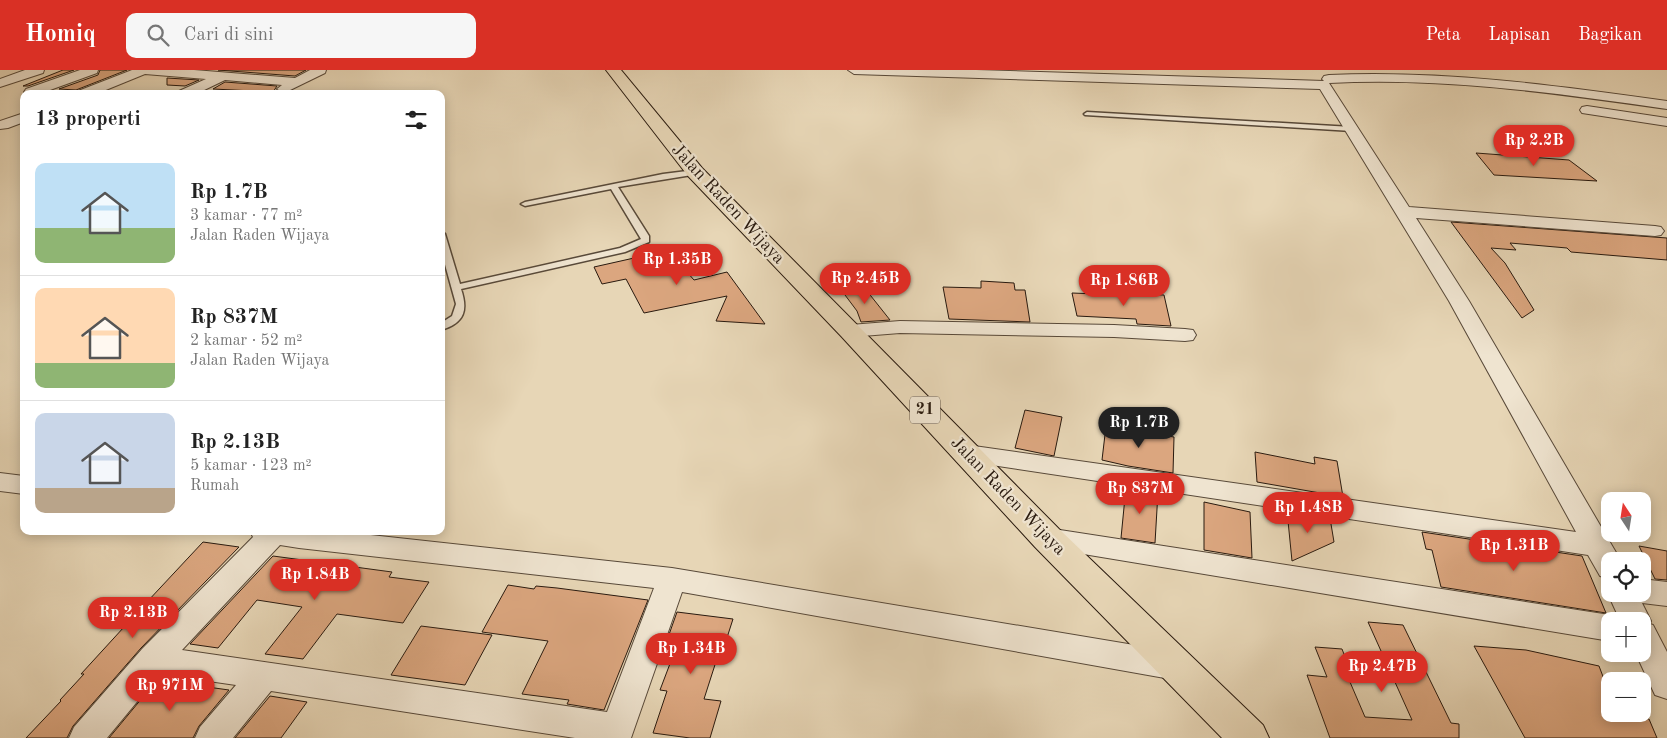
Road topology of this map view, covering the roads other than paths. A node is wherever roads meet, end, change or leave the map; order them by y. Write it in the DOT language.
graph roads {
  1 [pos="38,70"];
  2 [pos="92,70"];
  3 [pos="144,70"];
  4 [pos="320,70"];
  5 [pos="613,70"];
  6 [pos="854,70"];
  7 [pos="1080,70"];
  8 [pos="1204,72"];
  9 [pos="223,76"];
  10 [pos="1322,78"];
  11 [pos="298,82"];
  12 [pos="0,83"];
  13 [pos="37,90"];
  14 [pos="93,90"];
  15 [pos="193,90"];
  16 [pos="283,90"];
  17 [pos="1575,92"];
  18 [pos="1667,104"];
  19 [pos="1583,109"];
  20 [pos="1087,114"];
  21 [pos="20,119"];
  22 [pos="1667,122"];
  23 [pos="4,125"];
  24 [pos="1593,128"];
  25 [pos="1352,129"];
  26 [pos="695,172"];
  27 [pos="614,187"];
  28 [pos="525,204"];
  29 [pos="1404,212"];
  30 [pos="1655,231"];
  31 [pos="445,247"];
  32 [pos="457,286"];
  33 [pos="445,325"];
  34 [pos="850,331"];
  35 [pos="1185,335"];
  36 [pos="967,454"];
  37 [pos="0,482"];
  38 [pos="20,484"];
  39 [pos="266,535"];
  40 [pos="284,535"];
  41 [pos="1047,538"];
  42 [pos="1601,552"];
  43 [pos="1601,557"];
  44 [pos="672,579"];
  45 [pos="1651,592"];
  46 [pos="1667,594"];
  47 [pos="1601,627"];
  48 [pos="1651,652"];
  49 [pos="154,659"];
  50 [pos="1176,666"];
  51 [pos="264,676"];
  52 [pos="1667,685"];
  53 [pos="616,734"];
  54 [pos="86,738"];
  55 [pos="212,738"];
  56 [pos="1249,738"];
  1 -- 12 [label="street"];
  2 -- 13 [label="street"];
  3 -- 9 [label="street"];
  3 -- 14 [label="street"];
  4 -- 11 [label="street"];
  5 -- 26 [label="highway, Jalan Raden Wijaya / 21"];
  6 -- 10 [label="street"];
  7 -- 8 [label="street"];
  8 -- 10 [label="street"];
  9 -- 11 [label="street"];
  9 -- 15 [label="street"];
  10 -- 17 [label="street"];
  10 -- 25 [label="street"];
  11 -- 16 [label="street"];
  17 -- 18 [label="street"];
  17 -- 19 [label="street"];
  19 -- 22 [label="street"];
  19 -- 24 [label="street"];
  20 -- 25 [label="lane"];
  21 -- 23 [label="street"];
  25 -- 29 [label="street"];
  26 -- 27 [label="lane"];
  26 -- 34 [label="highway, Jalan Raden Wijaya / 21"];
  27 -- 28 [label="lane"];
  27 -- 32 [label="lane"];
  29 -- 30 [label="street"];
  29 -- 42 [label="street"];
  31 -- 32 [label="lane"];
  32 -- 33 [label="lane"];
  34 -- 35 [label="street"];
  34 -- 36 [label="highway, Jalan Raden Wijaya / 21"];
  36 -- 41 [label="highway, Jalan Raden Wijaya / 21"];
  36 -- 43 [label="street"];
  37 -- 38 [label="street"];
  39 -- 49 [label="street"];
  40 -- 44 [label="street"];
  41 -- 47 [label="street"];
  41 -- 50 [label="highway, Jalan Raden Wijaya / 21"];
  44 -- 50 [label="street"];
  44 -- 53 [label="street"];
  45 -- 46 [label="street"];
  48 -- 52 [label="street"];
  49 -- 51 [label="street"];
  49 -- 54 [label="street"];
  50 -- 56 [label="highway, Jalan Raden Wijaya / 21"];
  51 -- 53 [label="street"];
  51 -- 55 [label="street"];
}
